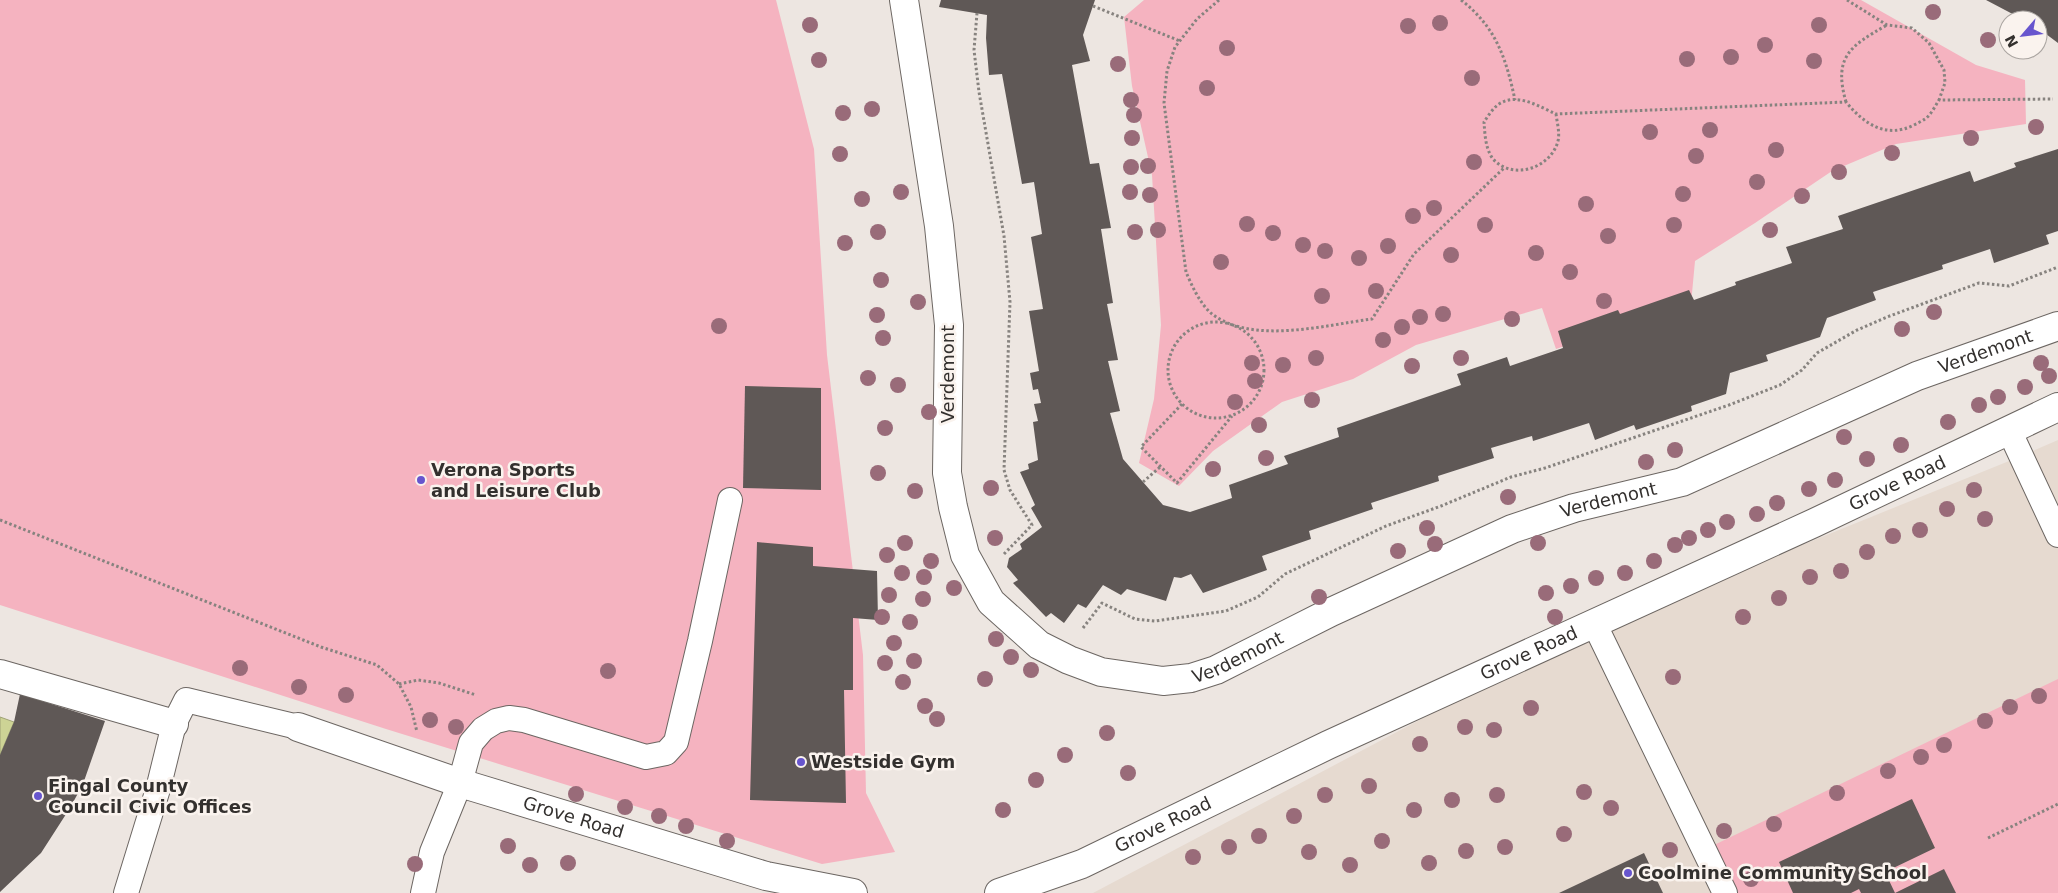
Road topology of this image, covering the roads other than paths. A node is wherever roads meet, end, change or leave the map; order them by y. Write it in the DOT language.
graph roads {
  1 [pos="904,0"];
  2 [pos="2058,326"];
  3 [pos="2058,407"];
  4 [pos="2009,430"];
  5 [pos="730,500"];
  6 [pos="2058,535"];
  7 [pos="1594,623"];
  8 [pos="0,674"];
  9 [pos="174,724"];
  10 [pos="298,728"];
  11 [pos="460,783"];
  12 [pos="126,893"];
  13 [pos="423,893"];
  14 [pos="852,893"];
  15 [pos="999,893"];
  16 [pos="1725,893"];
  1 -- 2 [label="street, Verdemont"];
  3 -- 4 [label="street, Grove Road"];
  4 -- 6 [label="lane"];
  4 -- 7 [label="street, Grove Road"];
  5 -- 11 [label="lane"];
  7 -- 15 [label="street, Grove Road"];
  7 -- 16 [label="lane"];
  8 -- 9 [label="street"];
  9 -- 10 [label="lane"];
  9 -- 12 [label="lane"];
  10 -- 11 [label="street, Grove Road"];
  11 -- 13 [label="lane"];
  11 -- 14 [label="street, Grove Road"];
}
